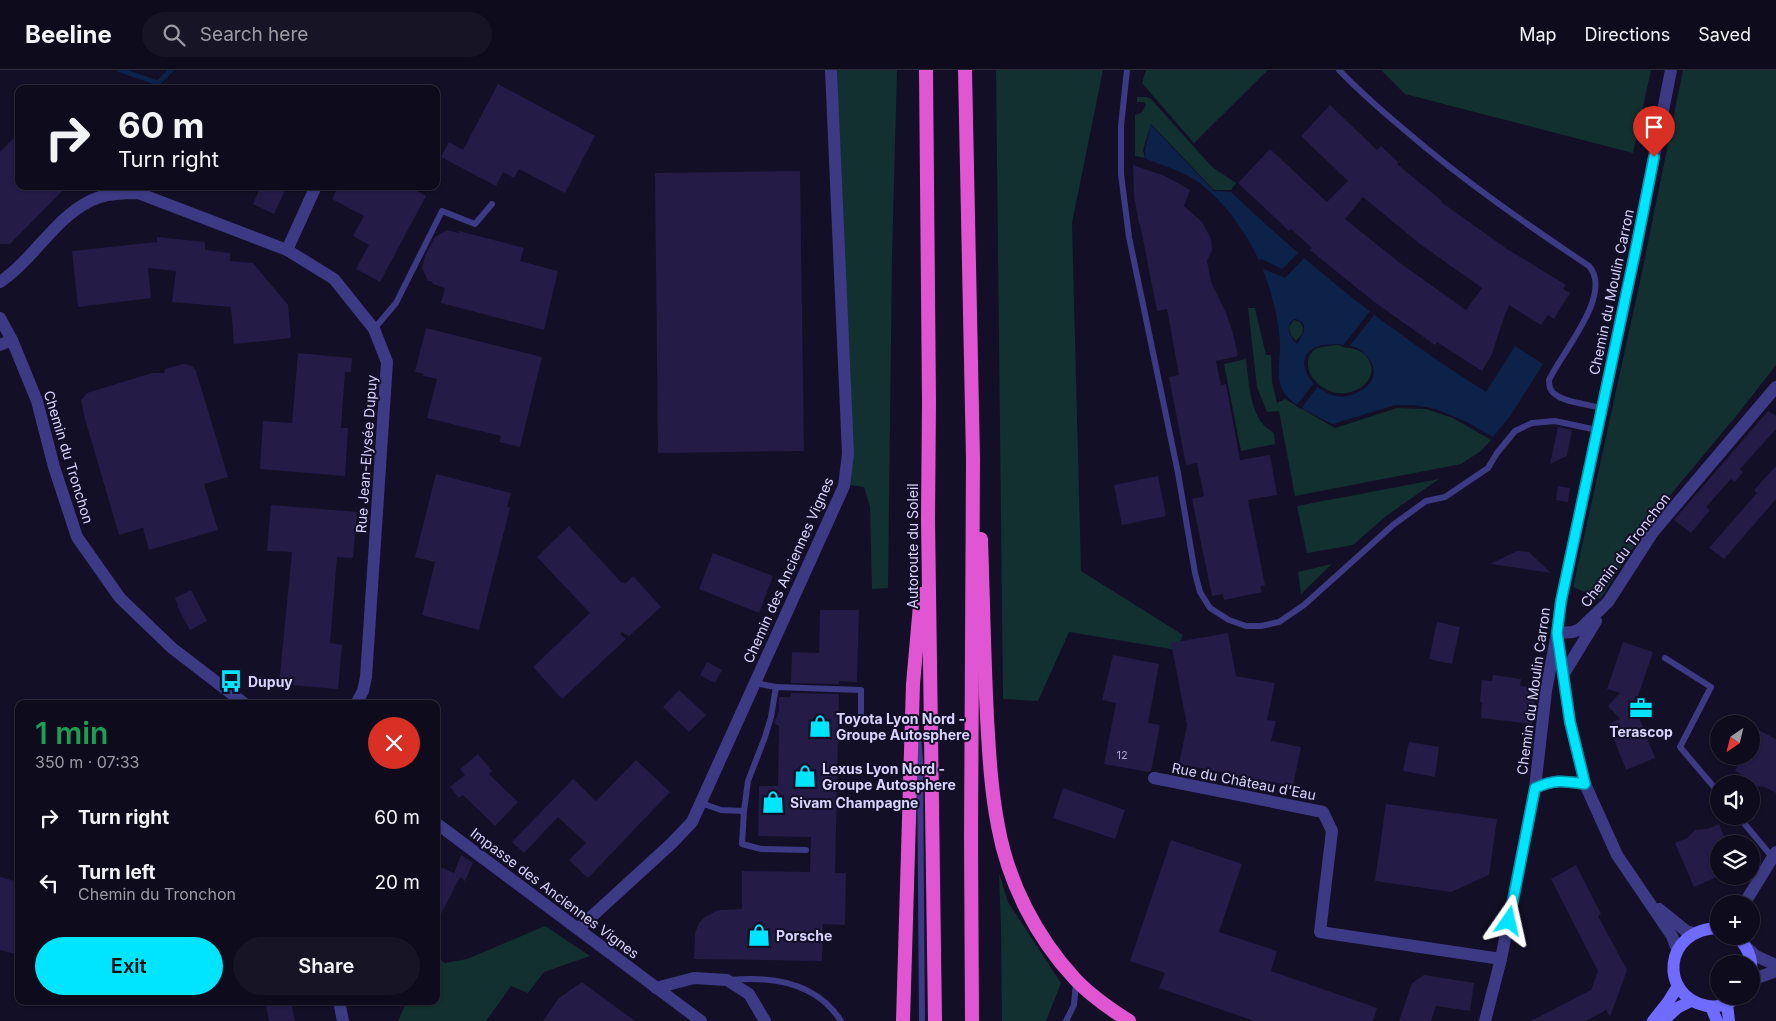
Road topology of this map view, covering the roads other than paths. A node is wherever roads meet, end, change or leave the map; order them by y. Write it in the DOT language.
graph roads {
  1 [pos="831,70"];
  2 [pos="926,70"];
  3 [pos="965,70"];
  4 [pos="1127,70"];
  5 [pos="1339,70"];
  6 [pos="1671,70"];
  7 [pos="314,190"];
  8 [pos="492,204"];
  9 [pos="287,250"];
  10 [pos="0,282"];
  11 [pos="0,318"];
  12 [pos="374,329"];
  13 [pos="6,343"];
  14 [pos="1776,387"];
  15 [pos="1602,408"];
  16 [pos="1597,430"];
  17 [pos="973,459"];
  18 [pos="928,519"];
  19 [pos="1608,602"];
  20 [pos="1557,633"];
  21 [pos="1665,658"];
  22 [pos="1563,675"];
  23 [pos="756,683"];
  24 [pos="913,684"];
  25 [pos="776,687"];
  26 [pos="241,700"];
  27 [pos="357,700"];
  28 [pos="861,717"];
  29 [pos="1154,778"];
  30 [pos="1710,783"];
  31 [pos="1585,784"];
  32 [pos="1535,788"];
  33 [pos="701,803"];
  34 [pos="744,811"];
  35 [pos="1746,825"];
  36 [pos="440,826"];
  37 [pos="806,850"];
  38 [pos="1774,855"];
  39 [pos="1750,895"];
  40 [pos="1649,900"];
  41 [pos="578,929"];
  42 [pos="1710,929"];
  43 [pos="1694,933"];
  44 [pos="1745,945"];
  45 [pos="1677,949"];
  46 [pos="1501,959"];
  47 [pos="1776,965"];
  48 [pos="1776,971"];
  49 [pos="1760,977"];
  50 [pos="727,980"];
  51 [pos="1076,980"];
  52 [pos="1678,986"];
  53 [pos="656,988"];
  54 [pos="1691,1000"];
  55 [pos="340,1005"];
  56 [pos="1719,1005"];
  57 [pos="1727,1005"];
  58 [pos="1711,1006"];
  59 [pos="343,1021"];
  60 [pos="701,1021"];
  61 [pos="765,1021"];
  62 [pos="841,1021"];
  63 [pos="903,1021"];
  64 [pos="922,1021"];
  65 [pos="935,1021"];
  66 [pos="972,1021"];
  67 [pos="1066,1021"];
  68 [pos="1128,1021"];
  69 [pos="1485,1021"];
  70 [pos="1653,1021"];
  71 [pos="1663,1021"];
  72 [pos="1717,1021"];
  73 [pos="1729,1021"];
  1 -- 23 [label="street, Chemin des Anciennes Vignes"];
  2 -- 18 [label="highway, Autoroute du Soleil"];
  3 -- 17 [label="highway"];
  4 -- 16 [label="lane"];
  5 -- 15 [label="lane"];
  6 -- 15 [label="street, Chemin du Moulin Carron"];
  7 -- 9 [label="street"];
  8 -- 12 [label="lane"];
  9 -- 10 [label="street, Rue Jean-Elysée Dupuy"];
  9 -- 12 [label="street, Rue Jean-Elysée Dupuy"];
  11 -- 13 [label="street, Chemin du Tronchon"];
  12 -- 27 [label="street, Rue Jean-Elysée Dupuy"];
  13 -- 26 [label="street, Chemin du Tronchon"];
  14 -- 19 [label="street, Chemin du Tronchon"];
  15 -- 16 [label="street, Chemin du Moulin Carron"];
  16 -- 20 [label="street, Chemin du Moulin Carron"];
  17 -- 51 [label="highway"];
  17 -- 66 [label="highway"];
  18 -- 24 [label="highway"];
  18 -- 65 [label="highway, Autoroute du Soleil"];
  19 -- 20 [label="street, Chemin du Tronchon"];
  19 -- 22 [label="street"];
  20 -- 22 [label="street"];
  20 -- 32 [label="street, Chemin du Moulin Carron"];
  21 -- 30 [label="lane"];
  22 -- 31 [label="street"];
  23 -- 25 [label="lane"];
  23 -- 33 [label="street, Chemin des Anciennes Vignes"];
  24 -- 63 [label="highway"];
  24 -- 64 [label="lane"];
  25 -- 28 [label="lane"];
  25 -- 34 [label="lane"];
  29 -- 46 [label="street, Rue du Château d'Eau"];
  31 -- 32 [label="street"];
  31 -- 40 [label="street"];
  32 -- 46 [label="street, Chemin du Moulin Carron"];
  33 -- 34 [label="lane"];
  33 -- 41 [label="street, Chemin des Anciennes Vignes"];
  34 -- 37 [label="lane"];
  35 -- 38 [label="lane"];
  36 -- 41 [label="street, Impasse des Anciennes Vignes"];
  38 -- 39 [label="street"];
  40 -- 43 [label="street"];
  40 -- 45 [label="street"];
  41 -- 53 [label="street, Impasse des Anciennes Vignes"];
  42 -- 43 [label="main road"];
  43 -- 45 [label="main road"];
  44 -- 47 [label="street"];
  45 -- 52 [label="main road"];
  46 -- 69 [label="street, Chemin du Moulin Carron"];
  48 -- 49 [label="street"];
  50 -- 53 [label="street"];
  50 -- 61 [label="street"];
  50 -- 62 [label="lane"];
  51 -- 67 [label="lane"];
  51 -- 68 [label="highway"];
  52 -- 54 [label="main road"];
  52 -- 70 [label="main road"];
  53 -- 60 [label="street, Impasse des Anciennes Vignes"];
  54 -- 58 [label="main road"];
  54 -- 71 [label="main road"];
  55 -- 59 [label="street"];
  56 -- 58 [label="main road"];
  57 -- 73 [label="main road"];
  58 -- 72 [label="main road"];
}
